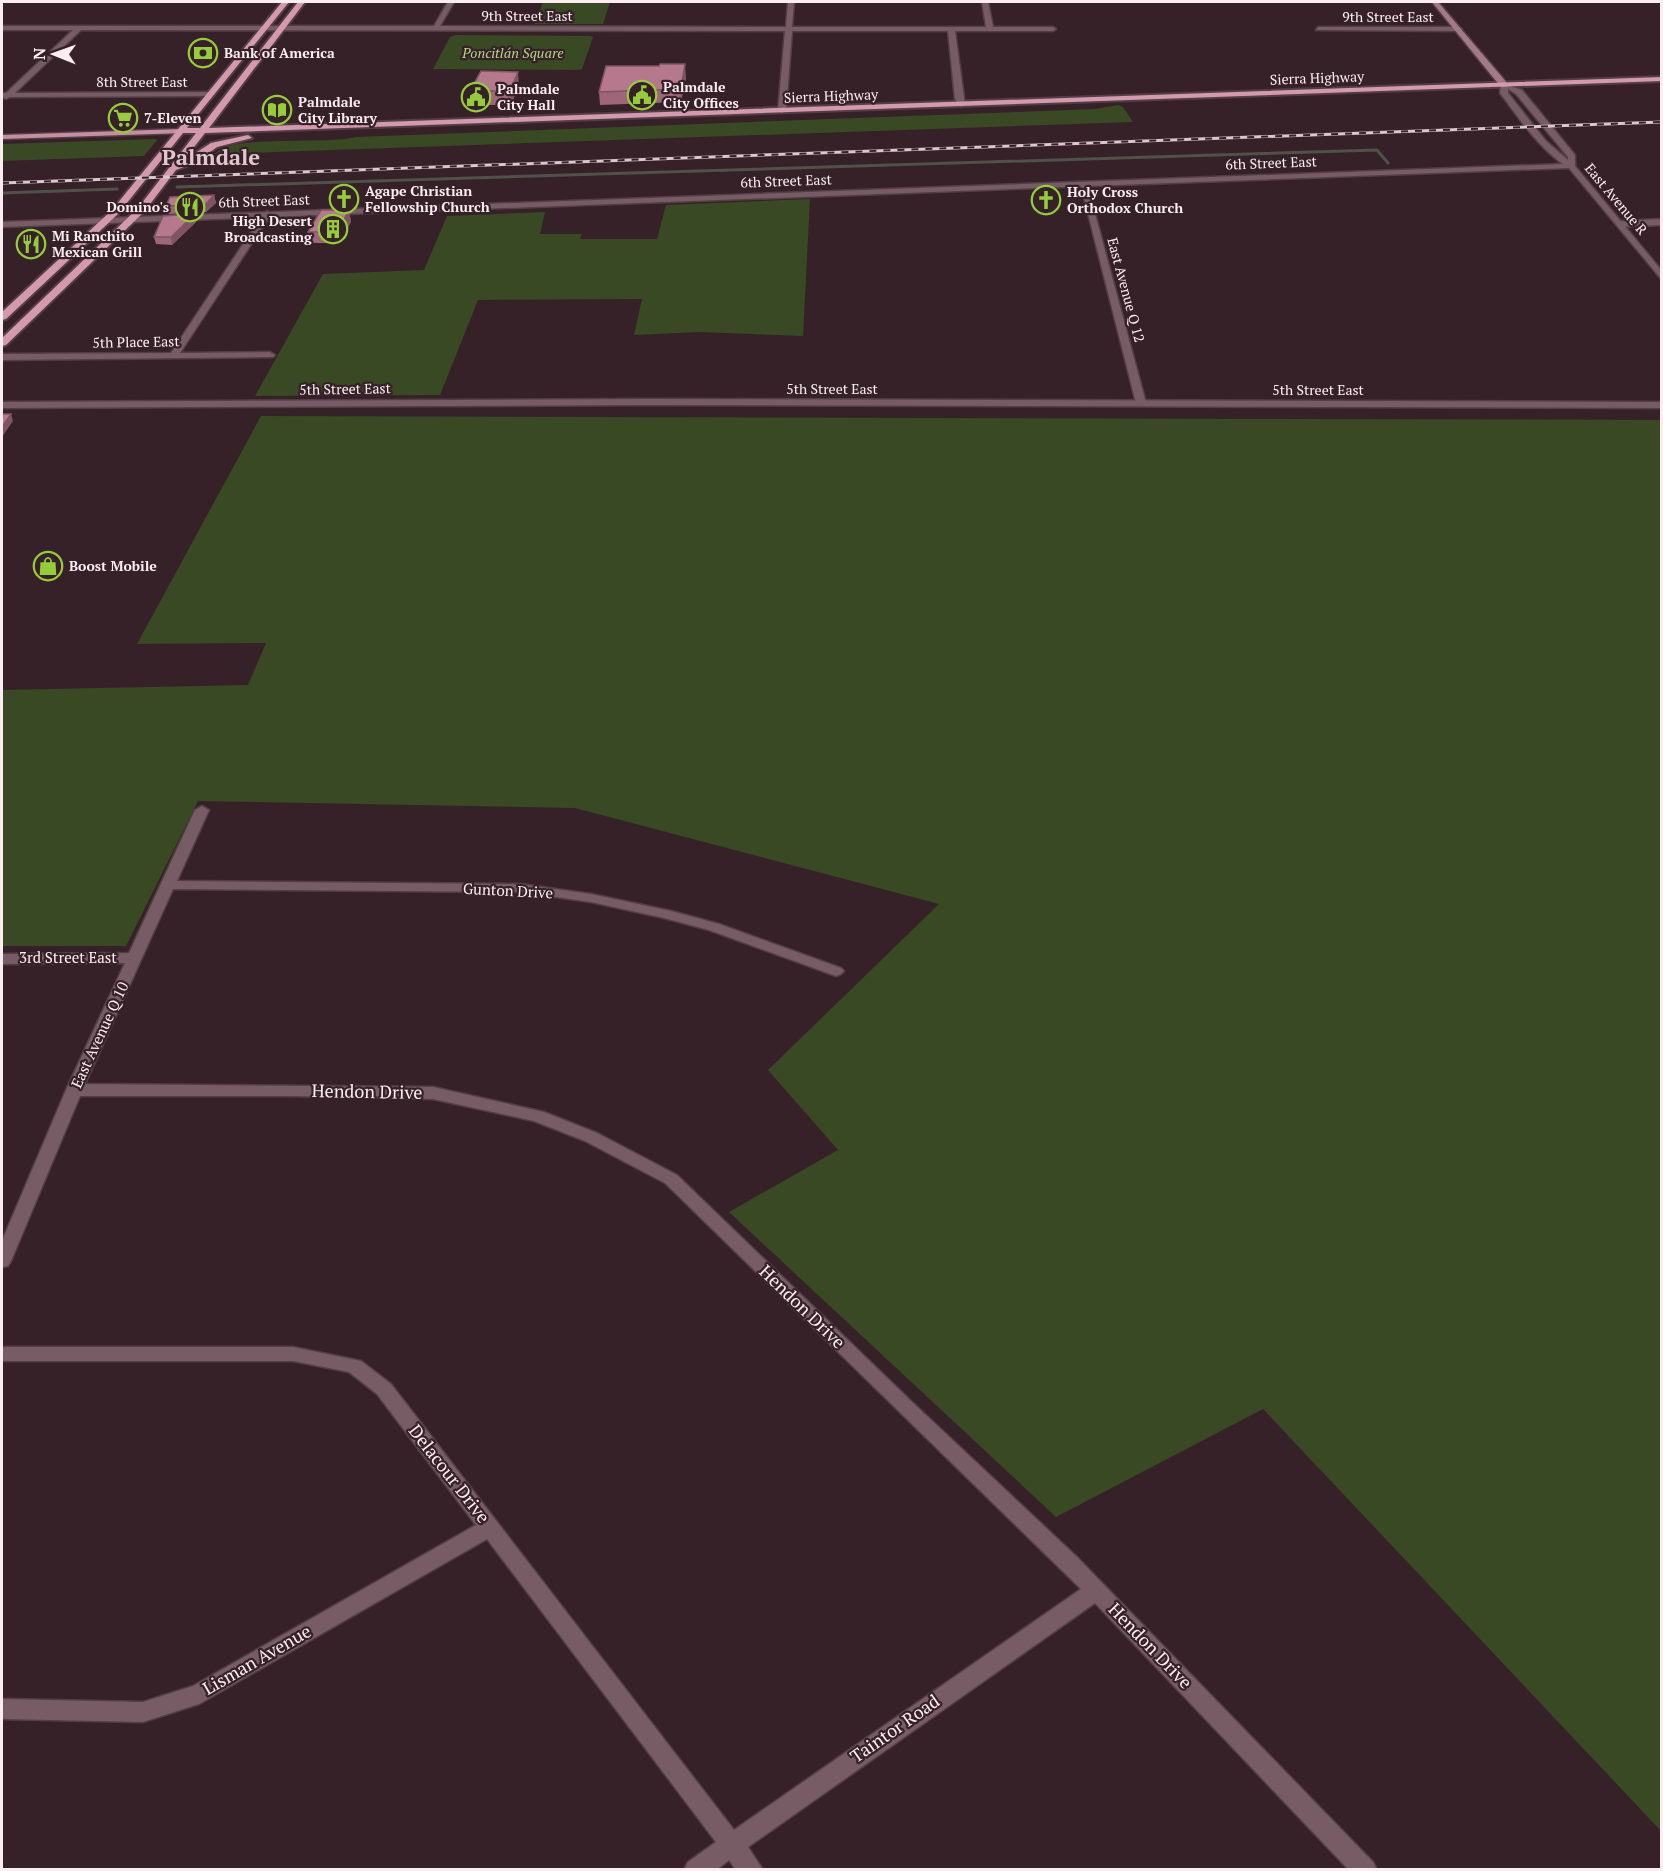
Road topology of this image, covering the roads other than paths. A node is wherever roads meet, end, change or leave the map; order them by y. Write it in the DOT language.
graph roads {
  1 [pos="285,2"];
  2 [pos="301,2"];
  3 [pos="451,2"];
  4 [pos="791,2"];
  5 [pos="985,2"];
  6 [pos="1435,2"];
  7 [pos="2,28"];
  8 [pos="79,28"];
  9 [pos="263,28"];
  10 [pos="436,28"];
  11 [pos="279,29"];
  12 [pos="788,29"];
  13 [pos="951,29"];
  14 [pos="990,29"];
  15 [pos="1053,29"];
  16 [pos="1318,29"];
  17 [pos="1459,29"];
  18 [pos="1662,79"];
  19 [pos="1504,85"];
  20 [pos="211,94"];
  21 [pos="5,95"];
  22 [pos="2,101"];
  23 [pos="962,105"];
  24 [pos="782,111"];
  25 [pos="353,126"];
  26 [pos="202,130"];
  27 [pos="181,131"];
  28 [pos="2,137"];
  29 [pos="1571,166"];
  30 [pos="173,168"];
  31 [pos="1083,184"];
  32 [pos="267,214"];
  33 [pos="133,219"];
  34 [pos="106,220"];
  35 [pos="1662,222"];
  36 [pos="1620,224"];
  37 [pos="2,225"];
  38 [pos="1662,277"];
  39 [pos="2,317"];
  40 [pos="2,343"];
  41 [pos="174,355"];
  42 [pos="270,356"];
  43 [pos="2,357"];
  44 [pos="1141,403"];
  45 [pos="2,405"];
  46 [pos="1662,405"];
  47 [pos="202,810"];
  48 [pos="168,885"];
  49 [pos="135,958"];
  50 [pos="2,959"];
  51 [pos="836,971"];
  52 [pos="74,1090"];
  53 [pos="2,1261"];
  54 [pos="2,1354"];
  55 [pos="490,1527"];
  56 [pos="1096,1590"];
  57 [pos="2,1709"];
  58 [pos="730,1844"];
  59 [pos="696,1869"];
  60 [pos="751,1869"];
  61 [pos="1365,1869"];
  1 -- 9 [label="highway"];
  2 -- 11 [label="highway"];
  3 -- 10 [label="street"];
  4 -- 12 [label="street"];
  5 -- 14 [label="street"];
  6 -- 17 [label="main road, East Avenue R"];
  7 -- 8 [label="street, 9th Street East"];
  8 -- 9 [label="street, 9th Street East"];
  8 -- 21 [label="street"];
  9 -- 11 [label="street, 9th Street East"];
  9 -- 20 [label="highway"];
  10 -- 11 [label="street, 9th Street East"];
  10 -- 12 [label="street, 9th Street East"];
  11 -- 26 [label="highway"];
  12 -- 13 [label="street, 9th Street East"];
  12 -- 24 [label="street"];
  13 -- 14 [label="street, 9th Street East"];
  13 -- 23 [label="street"];
  14 -- 15 [label="street, 9th Street East"];
  16 -- 17 [label="street, 9th Street East"];
  17 -- 19 [label="main road, East Avenue R"];
  18 -- 19 [label="highway, Sierra Highway"];
  19 -- 23 [label="highway, Sierra Highway"];
  19 -- 29 [label="street, East Avenue R"];
  19 -- 29 [label="street, East Avenue R"];
  20 -- 21 [label="street, 8th Street East"];
  20 -- 27 [label="highway"];
  21 -- 22 [label="street"];
  23 -- 24 [label="highway, Sierra Highway"];
  24 -- 25 [label="highway, Sierra Highway"];
  25 -- 26 [label="highway, Sierra Highway"];
  25 -- 30 [label="highway"];
  26 -- 27 [label="highway, Sierra Highway"];
  26 -- 30 [label="highway"];
  27 -- 28 [label="main road, Sierra Highway"];
  27 -- 34 [label="highway"];
  29 -- 31 [label="street, 6th Street East"];
  29 -- 36 [label="street, East Avenue R"];
  30 -- 33 [label="highway"];
  31 -- 32 [label="street, 6th Street East"];
  31 -- 44 [label="street, East Avenue Q 12"];
  32 -- 33 [label="street, 6th Street East"];
  32 -- 41 [label="street"];
  33 -- 34 [label="street, 6th Street East"];
  33 -- 40 [label="highway"];
  34 -- 37 [label="street, 6th Street East"];
  34 -- 39 [label="highway"];
  35 -- 36 [label="street"];
  36 -- 38 [label="street, East Avenue R"];
  41 -- 42 [label="street, 5th Place East"];
  41 -- 43 [label="street, 5th Place East"];
  44 -- 45 [label="street, 5th Street East"];
  44 -- 46 [label="street, 5th Street East"];
  47 -- 48 [label="street, East Avenue Q 10"];
  48 -- 49 [label="street, East Avenue Q 10"];
  48 -- 51 [label="street, Gunton Drive"];
  49 -- 50 [label="street, 3rd Street East"];
  49 -- 52 [label="street, East Avenue Q 10"];
  52 -- 53 [label="street, East Avenue Q 10"];
  52 -- 56 [label="street, Hendon Drive"];
  54 -- 55 [label="street, Delacour Drive"];
  55 -- 57 [label="street, Lisman Avenue"];
  55 -- 58 [label="street, Delacour Drive"];
  56 -- 58 [label="street, Taintor Road"];
  56 -- 61 [label="street, Hendon Drive"];
  58 -- 59 [label="street, Taintor Road"];
  58 -- 60 [label="street, Delacour Drive"];
}
